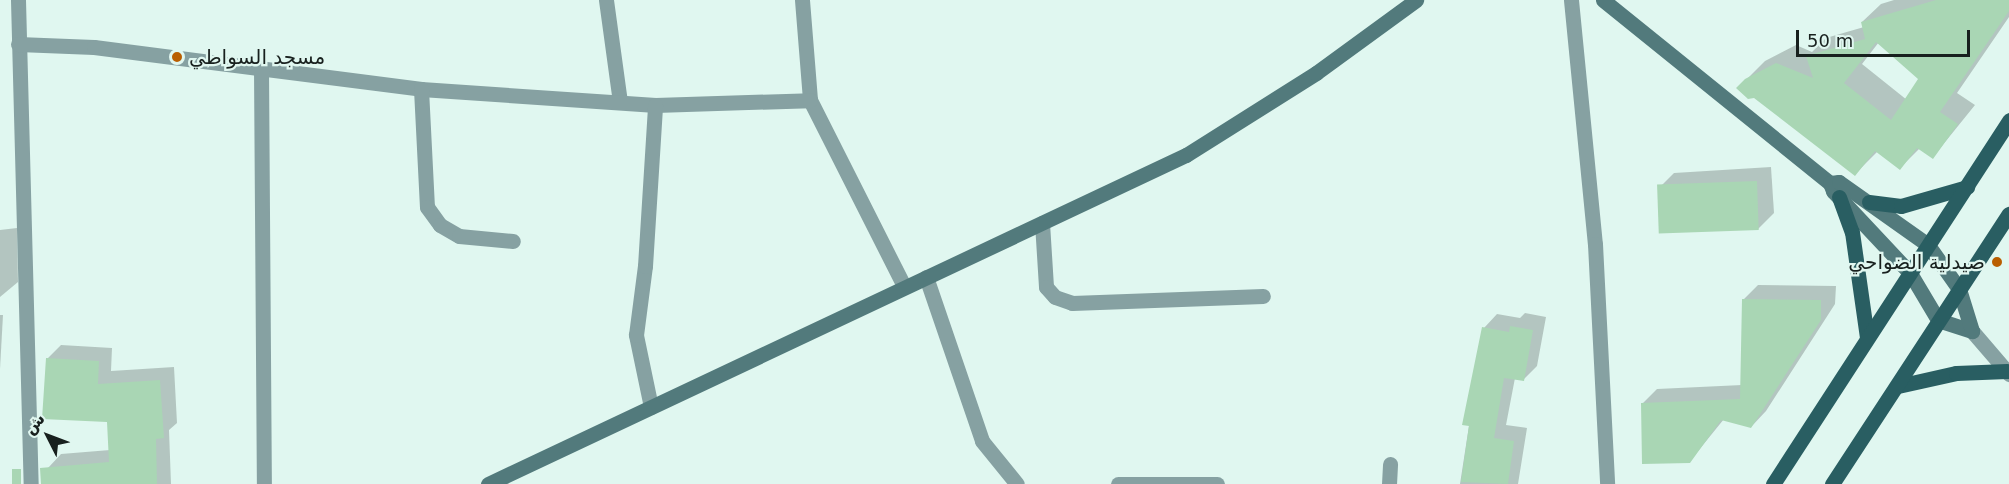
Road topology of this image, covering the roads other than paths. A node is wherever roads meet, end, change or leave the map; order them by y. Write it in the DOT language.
graph roads {
  1 [pos="18,0"];
  2 [pos="606,0"];
  3 [pos="802,0"];
  4 [pos="1416,0"];
  5 [pos="1571,0"];
  6 [pos="1603,0"];
  7 [pos="18,44"];
  8 [pos="261,69"];
  9 [pos="421,89"];
  10 [pos="810,100"];
  11 [pos="620,102"];
  12 [pos="655,105"];
  13 [pos="2009,120"];
  14 [pos="1830,183"];
  15 [pos="1967,187"];
  16 [pos="1839,197"];
  17 [pos="1869,202"];
  18 [pos="2009,214"];
  19 [pos="1042,222"];
  20 [pos="513,241"];
  21 [pos="1928,245"];
  22 [pos="1911,273"];
  23 [pos="926,277"];
  24 [pos="904,286"];
  25 [pos="1959,289"];
  26 [pos="1263,296"];
  27 [pos="1938,320"];
  28 [pos="1972,331"];
  29 [pos="1867,337"];
  30 [pos="2008,373"];
  31 [pos="1898,386"];
  32 [pos="651,406"];
  33 [pos="1390,464"];
  34 [pos="31,484"];
  35 [pos="264,484"];
  36 [pos="488,484"];
  37 [pos="1017,484"];
  38 [pos="1118,484"];
  39 [pos="1217,484"];
  40 [pos="1389,484"];
  41 [pos="1606,484"];
  42 [pos="1773,484"];
  43 [pos="1832,484"];
  1 -- 7 [label="street"];
  2 -- 11 [label="street"];
  3 -- 10 [label="street"];
  4 -- 19 [label="street"];
  5 -- 41 [label="street"];
  6 -- 14 [label="street"];
  7 -- 8 [label="street"];
  7 -- 34 [label="street"];
  8 -- 9 [label="street"];
  8 -- 35 [label="street"];
  9 -- 11 [label="street"];
  9 -- 20 [label="street"];
  10 -- 12 [label="street"];
  10 -- 24 [label="street"];
  11 -- 12 [label="street"];
  12 -- 32 [label="street"];
  13 -- 15 [label="main road"];
  14 -- 16 [label="street"];
  14 -- 17 [label="street"];
  15 -- 17 [label="main road"];
  15 -- 21 [label="main road"];
  16 -- 22 [label="street"];
  16 -- 29 [label="main road"];
  17 -- 21 [label="street"];
  18 -- 25 [label="main road"];
  19 -- 23 [label="street"];
  19 -- 26 [label="street"];
  21 -- 22 [label="main road"];
  21 -- 25 [label="street"];
  22 -- 27 [label="street"];
  22 -- 29 [label="main road"];
  23 -- 24 [label="street"];
  23 -- 37 [label="street"];
  24 -- 32 [label="street"];
  25 -- 27 [label="main road"];
  25 -- 28 [label="street"];
  27 -- 28 [label="street"];
  27 -- 31 [label="main road"];
  28 -- 30 [label="street"];
  29 -- 42 [label="main road"];
  30 -- 31 [label="main road"];
  31 -- 43 [label="main road"];
  32 -- 36 [label="street"];
  33 -- 40 [label="street"];
  38 -- 39 [label="street"];
}
